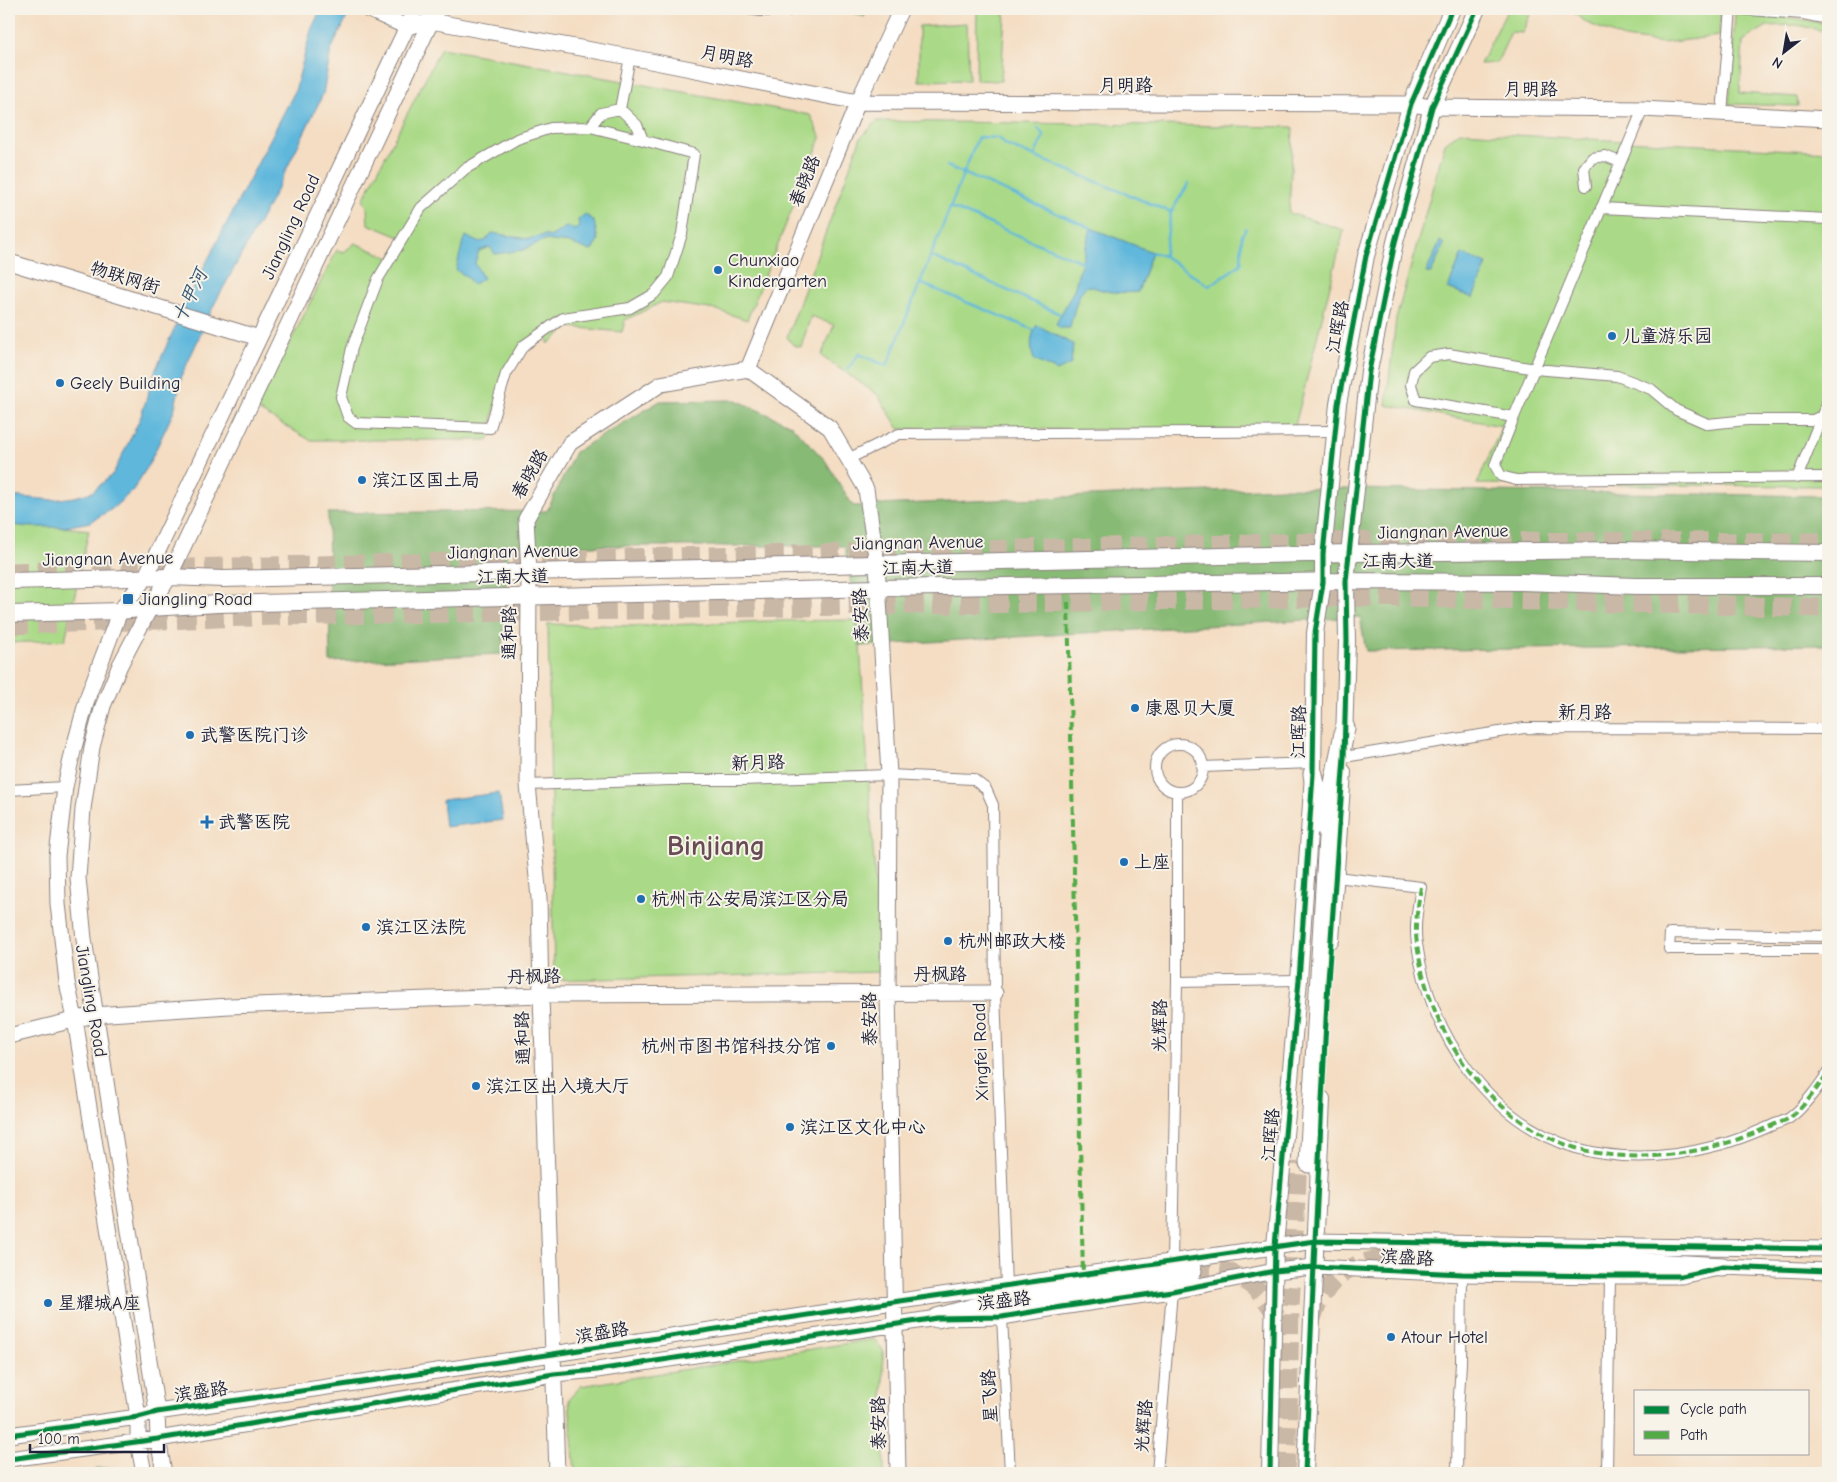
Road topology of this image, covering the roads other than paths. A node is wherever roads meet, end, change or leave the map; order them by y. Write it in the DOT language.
graph roads {
  1 [pos="367,9"];
  2 [pos="414,9"];
  3 [pos="748,9"];
  4 [pos="790,9"];
  5 [pos="901,9"];
  6 [pos="1452,9"];
  7 [pos="1478,9"];
  8 [pos="1731,9"];
  9 [pos="1735,9"];
  10 [pos="434,15"];
  11 [pos="1828,19"];
  12 [pos="407,27"];
  13 [pos="630,57"];
  14 [pos="858,102"];
  15 [pos="1411,104"];
  16 [pos="1432,107"];
  17 [pos="620,109"];
  18 [pos="1642,109"];
  19 [pos="1722,113"];
  20 [pos="1828,119"];
  21 [pos="590,127"];
  22 [pos="642,140"];
  23 [pos="1620,162"];
  24 [pos="1586,186"];
  25 [pos="1601,208"];
  26 [pos="1828,219"];
  27 [pos="9,262"];
  28 [pos="259,338"];
  29 [pos="1535,368"];
  30 [pos="748,369"];
  31 [pos="1828,400"];
  32 [pos="1824,415"];
  33 [pos="1514,417"];
  34 [pos="1335,432"];
  35 [pos="848,459"];
  36 [pos="1828,477"];
  37 [pos="1797,478"];
  38 [pos="1350,553"];
  39 [pos="1828,553"];
  40 [pos="1324,554"];
  41 [pos="876,564"];
  42 [pos="529,572"];
  43 [pos="169,577"];
  44 [pos="145,578"];
  45 [pos="1346,581"];
  46 [pos="9,582"];
  47 [pos="1323,582"];
  48 [pos="1828,586"];
  49 [pos="878,588"];
  50 [pos="528,597"];
  51 [pos="150,608"];
  52 [pos="120,611"];
  53 [pos="9,614"];
  54 [pos="1345,728"];
  55 [pos="1828,729"];
  56 [pos="1344,757"];
  57 [pos="1202,767"];
  58 [pos="1312,768"];
  59 [pos="889,775"];
  60 [pos="65,786"];
  61 [pos="528,786"];
  62 [pos="986,789"];
  63 [pos="9,790"];
  64 [pos="1177,792"];
  65 [pos="1336,877"];
  66 [pos="1828,936"];
  67 [pos="1828,949"];
  68 [pos="1299,980"];
  69 [pos="1177,982"];
  70 [pos="888,993"];
  71 [pos="995,994"];
  72 [pos="541,995"];
  73 [pos="94,1015"];
  74 [pos="76,1019"];
  75 [pos="9,1036"];
  76 [pos="1828,1072"];
  77 [pos="1315,1241"];
  78 [pos="1275,1246"];
  79 [pos="1828,1249"];
  80 [pos="1406,1257"];
  81 [pos="1172,1262"];
  82 [pos="1314,1267"];
  83 [pos="1723,1267"];
  84 [pos="1192,1271"];
  85 [pos="1275,1271"];
  86 [pos="1828,1271"];
  87 [pos="1462,1274"];
  88 [pos="1610,1276"];
  89 [pos="1006,1286"];
  90 [pos="1172,1291"];
  91 [pos="893,1302"];
  92 [pos="937,1318"];
  93 [pos="1002,1318"];
  94 [pos="896,1324"];
  95 [pos="552,1354"];
  96 [pos="554,1374"];
  97 [pos="157,1412"];
  98 [pos="138,1417"];
  99 [pos="9,1435"];
  100 [pos="158,1438"];
  101 [pos="138,1442"];
  102 [pos="9,1459"];
  103 [pos="144,1473"];
  104 [pos="164,1473"];
  105 [pos="557,1473"];
  106 [pos="898,1473"];
  107 [pos="1010,1473"];
  108 [pos="1157,1473"];
  109 [pos="1270,1473"];
  110 [pos="1305,1473"];
  111 [pos="1456,1473"];
  112 [pos="1607,1473"];
  1 -- 12 [label="main road"];
  2 -- 10 [label="main road, 月明路"];
  2 -- 12 [label="main road, Jiangling Road"];
  3 -- 4 [label="street"];
  5 -- 14 [label="main road, 春晓路"];
  6 -- 15 [label="main road, 江晖路"];
  7 -- 16 [label="main road"];
  8 -- 19 [label="street"];
  9 -- 11 [label="street"];
  10 -- 12 [label="main road, 月明路"];
  10 -- 13 [label="main road, 月明路"];
  10 -- 43 [label="main road, Jiangling Road"];
  12 -- 28 [label="main road, Jiangling Road"];
  13 -- 14 [label="main road, 月明路"];
  13 -- 17 [label="street"];
  14 -- 15 [label="main road, 月明路"];
  14 -- 30 [label="main road, 春晓路"];
  15 -- 16 [label="main road, 月明路"];
  15 -- 34 [label="main road, 江晖路"];
  16 -- 18 [label="main road, 月明路"];
  16 -- 38 [label="main road"];
  17 -- 21 [label="street"];
  17 -- 22 [label="street"];
  18 -- 19 [label="main road, 月明路"];
  18 -- 23 [label="street"];
  19 -- 20 [label="main road, 月明路"];
  21 -- 22 [label="street"];
  21 -- 22 [label="street"];
  23 -- 24 [label="street"];
  23 -- 25 [label="street"];
  25 -- 26 [label="street"];
  25 -- 29 [label="street"];
  27 -- 28 [label="main road, 物联网街"];
  28 -- 44 [label="main road, Jiangling Road"];
  29 -- 32 [label="street"];
  29 -- 33 [label="street"];
  29 -- 33 [label="street"];
  30 -- 35 [label="main road"];
  30 -- 42 [label="main road, 春晓路"];
  31 -- 32 [label="street"];
  32 -- 37 [label="street"];
  33 -- 37 [label="street"];
  34 -- 35 [label="street"];
  34 -- 40 [label="main road, 江晖路"];
  35 -- 41 [label="main road"];
  36 -- 37 [label="street"];
  38 -- 39 [label="main road, Jiangnan Avenue"];
  38 -- 40 [label="main road, Jiangnan Avenue"];
  38 -- 45 [label="main road"];
  40 -- 41 [label="main road, Jiangnan Avenue"];
  40 -- 47 [label="main road, 江晖路"];
  41 -- 42 [label="main road, Jiangnan Avenue"];
  41 -- 49 [label="main road, 泰安路"];
  42 -- 43 [label="main road, Jiangnan Avenue"];
  42 -- 50 [label="main road, 通和路"];
  43 -- 44 [label="main road, Jiangnan Avenue"];
  43 -- 51 [label="main road, Jiangling Road"];
  44 -- 46 [label="main road, Jiangnan Avenue"];
  44 -- 52 [label="main road, Jiangling Road"];
  45 -- 47 [label="main road, 江南大道"];
  45 -- 48 [label="main road, 江南大道"];
  45 -- 54 [label="main road"];
  47 -- 49 [label="main road, 江南大道"];
  47 -- 58 [label="main road, 江晖路"];
  49 -- 50 [label="main road, 江南大道"];
  49 -- 59 [label="main road, 泰安路"];
  50 -- 51 [label="main road, 江南大道"];
  50 -- 61 [label="main road, 通和路"];
  51 -- 52 [label="main road, 江南大道"];
  51 -- 73 [label="main road, Jiangling Road"];
  52 -- 53 [label="main road, 江南大道"];
  52 -- 60 [label="main road, Jiangling Road"];
  54 -- 56 [label="main road"];
  54 -- 58 [label="highway"];
  55 -- 56 [label="street, 新月路"];
  56 -- 65 [label="main road"];
  57 -- 58 [label="street"];
  57 -- 64 [label="street"];
  57 -- 64 [label="street"];
  58 -- 68 [label="main road, 江晖路"];
  59 -- 61 [label="street, 新月路"];
  59 -- 62 [label="street, 新月路"];
  59 -- 70 [label="main road, 泰安路"];
  60 -- 63 [label="street"];
  60 -- 74 [label="main road, Jiangling Road"];
  61 -- 72 [label="main road, 通和路"];
  62 -- 71 [label="street, Xingfei Road"];
  64 -- 69 [label="street, 光辉路"];
  65 -- 76 [label="street"];
  65 -- 77 [label="main road"];
  66 -- 67 [label="street"];
  68 -- 69 [label="street"];
  68 -- 78 [label="main road, 江晖路"];
  69 -- 81 [label="street, 光辉路"];
  70 -- 71 [label="main road, 丹枫路"];
  70 -- 72 [label="main road, 丹枫路"];
  70 -- 91 [label="main road, 泰安路"];
  71 -- 89 [label="street, Xingfei Road"];
  72 -- 73 [label="main road, 丹枫路"];
  72 -- 95 [label="main road, 通和路"];
  73 -- 74 [label="main road, 丹枫路"];
  73 -- 97 [label="main road, Jiangling Road"];
  74 -- 75 [label="main road, 丹枫路"];
  74 -- 98 [label="main road, Jiangling Road"];
  77 -- 78 [label="main road, 滨盛路"];
  77 -- 79 [label="main road, 滨盛路"];
  77 -- 82 [label="main road"];
  78 -- 81 [label="main road, 滨盛路"];
  78 -- 85 [label="main road, 江晖路"];
  80 -- 83 [label="highway"];
  81 -- 89 [label="main road, 滨盛路"];
  82 -- 85 [label="main road, 滨盛路"];
  82 -- 87 [label="main road, 滨盛路"];
  82 -- 110 [label="main road"];
  83 -- 86 [label="main road, 滨盛路"];
  83 -- 88 [label="main road, 滨盛路"];
  84 -- 92 [label="highway"];
  85 -- 90 [label="main road, 滨盛路"];
  85 -- 109 [label="main road, 江晖路"];
  87 -- 88 [label="main road, 滨盛路"];
  87 -- 111 [label="street"];
  88 -- 112 [label="street"];
  89 -- 91 [label="main road, 滨盛路"];
  90 -- 93 [label="main road, 滨盛路"];
  90 -- 108 [label="street, 光辉路"];
  91 -- 94 [label="main road, 泰安路"];
  91 -- 95 [label="main road, 滨盛路"];
  92 -- 93 [label="main road, 滨盛路"];
  92 -- 94 [label="main road, 滨盛路"];
  93 -- 107 [label="street, 星飞路"];
  94 -- 96 [label="main road, 滨盛路"];
  94 -- 106 [label="main road, 泰安路"];
  95 -- 96 [label="main road, 通和路"];
  95 -- 97 [label="main road, 滨盛路"];
  96 -- 100 [label="main road, 滨盛路"];
  96 -- 105 [label="main road, 通和路"];
  97 -- 98 [label="main road, 滨盛路"];
  97 -- 100 [label="main road, Jiangling Road"];
  98 -- 99 [label="main road, 滨盛路"];
  98 -- 101 [label="main road, Jiangling Road"];
  100 -- 101 [label="main road, 滨盛路"];
  100 -- 104 [label="main road, Jiangling Road"];
  101 -- 102 [label="main road, 滨盛路"];
  101 -- 103 [label="main road, Jiangling Road"];
}
